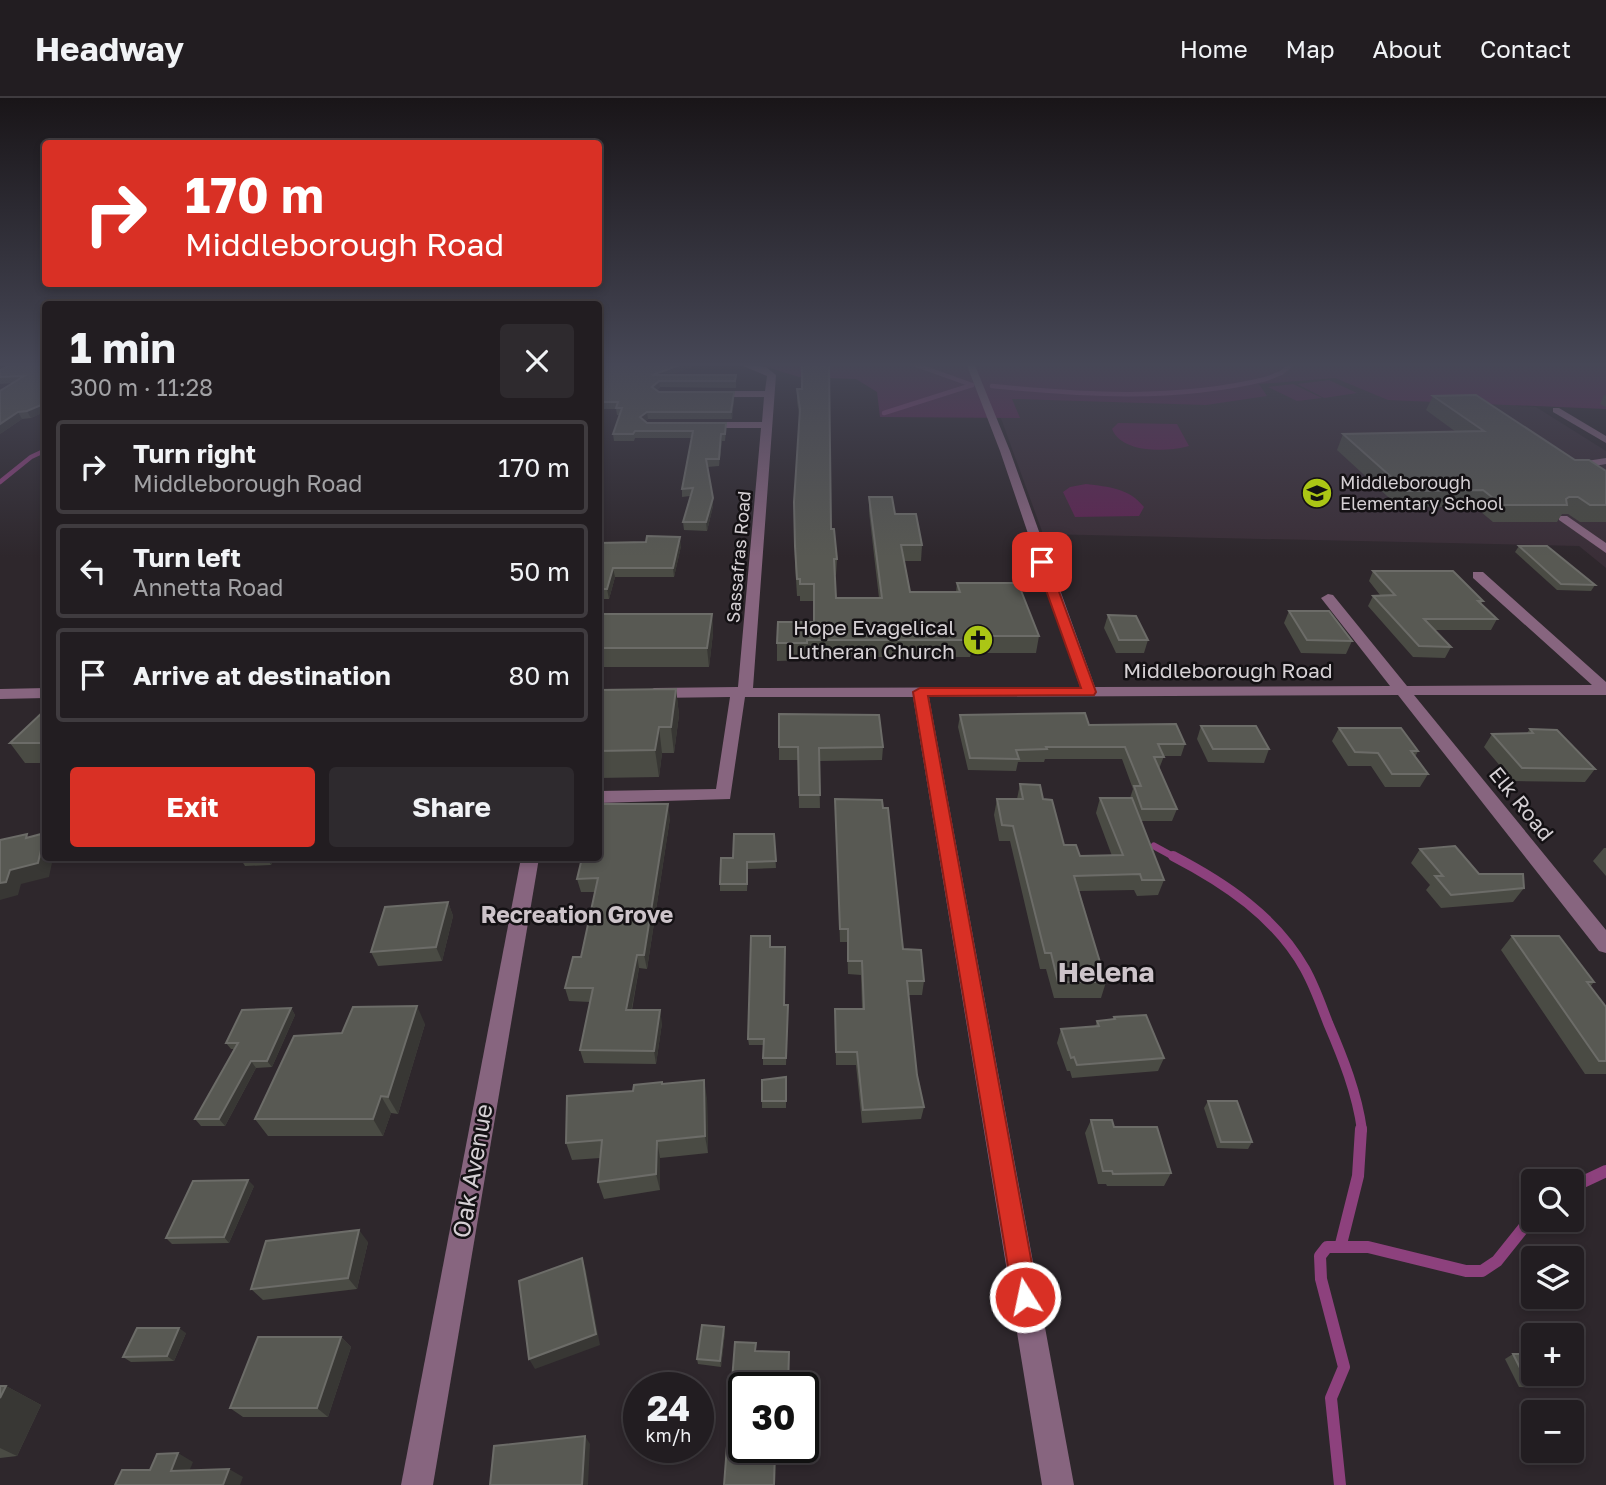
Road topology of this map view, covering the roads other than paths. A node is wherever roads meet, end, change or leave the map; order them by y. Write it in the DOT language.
graph roads {
  1 [pos="767,428"];
  2 [pos="995,428"];
  3 [pos="1586,428"];
  4 [pos="1606,440"];
  5 [pos="1606,461"];
  6 [pos="1606,489"];
  7 [pos="1563,518"];
  8 [pos="1606,549"];
  9 [pos="1478,575"];
  10 [pos="1328,597"];
  11 [pos="1606,690"];
  12 [pos="1402,691"];
  13 [pos="742,692"];
  14 [pos="920,692"];
  15 [pos="1089,692"];
  16 [pos="42,693"];
  17 [pos="640,693"];
  18 [pos="0,694"];
  19 [pos="602,797"];
  20 [pos="529,861"];
  21 [pos="1606,945"];
  22 [pos="417,1485"];
  23 [pos="1058,1485"];
  1 -- 13 [label="street, Sassafras Road"];
  2 -- 15 [label="street"];
  3 -- 4 [label="street"];
  5 -- 6 [label="street"];
  7 -- 8 [label="street"];
  9 -- 11 [label="street"];
  10 -- 12 [label="street, Elk Road"];
  11 -- 12 [label="street, Middleborough Road"];
  12 -- 15 [label="street, Middleborough Road"];
  12 -- 21 [label="street, Elk Road"];
  13 -- 14 [label="street, Middleborough Road"];
  13 -- 17 [label="street, Middleborough Road"];
  13 -- 19 [label="street, Sassafras Road"];
  14 -- 15 [label="street, Middleborough Road"];
  14 -- 23 [label="street"];
  16 -- 18 [label="street"];
  20 -- 22 [label="street, Oak Avenue"];
}
